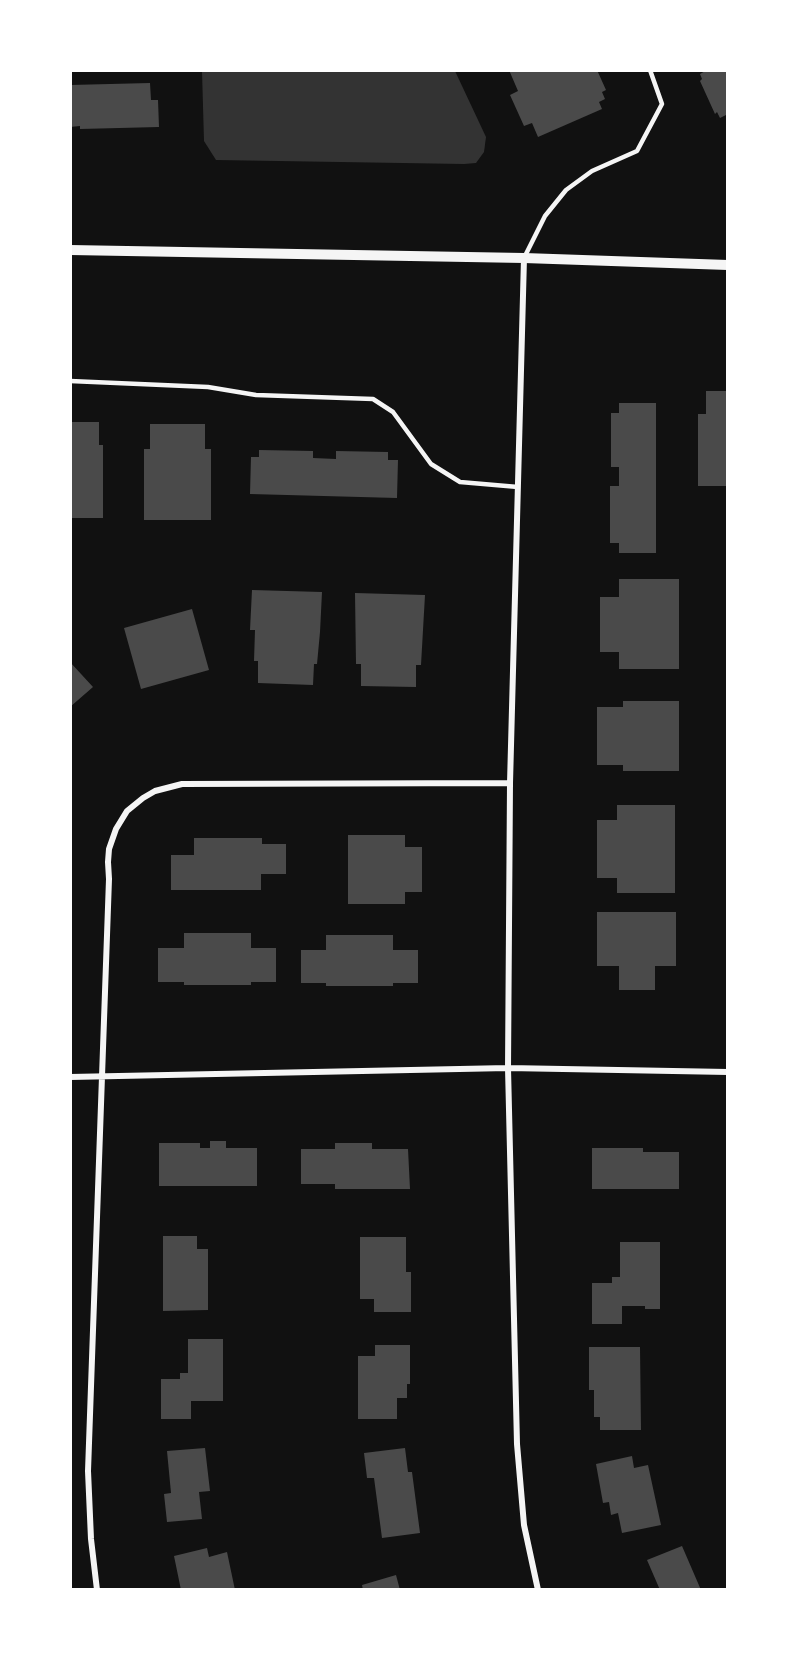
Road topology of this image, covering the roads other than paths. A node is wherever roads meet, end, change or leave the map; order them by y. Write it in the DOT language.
graph roads {
  1 [pos="650,70"];
  2 [pos="70,250"];
  3 [pos="524,258"];
  4 [pos="728,265"];
  5 [pos="70,381"];
  6 [pos="518,487"];
  7 [pos="510,783"];
  8 [pos="508,1068"];
  9 [pos="728,1072"];
  10 [pos="70,1077"];
  11 [pos="102,1078"];
  12 [pos="98,1590"];
  13 [pos="538,1590"];
  1 -- 3 [label="lane"];
  2 -- 3 [label="street"];
  3 -- 4 [label="street"];
  3 -- 6 [label="street"];
  5 -- 6 [label="lane"];
  6 -- 7 [label="street"];
  7 -- 8 [label="street"];
  7 -- 11 [label="street"];
  8 -- 9 [label="street"];
  8 -- 11 [label="street"];
  8 -- 13 [label="street"];
  10 -- 11 [label="street"];
  11 -- 12 [label="street"];
}
